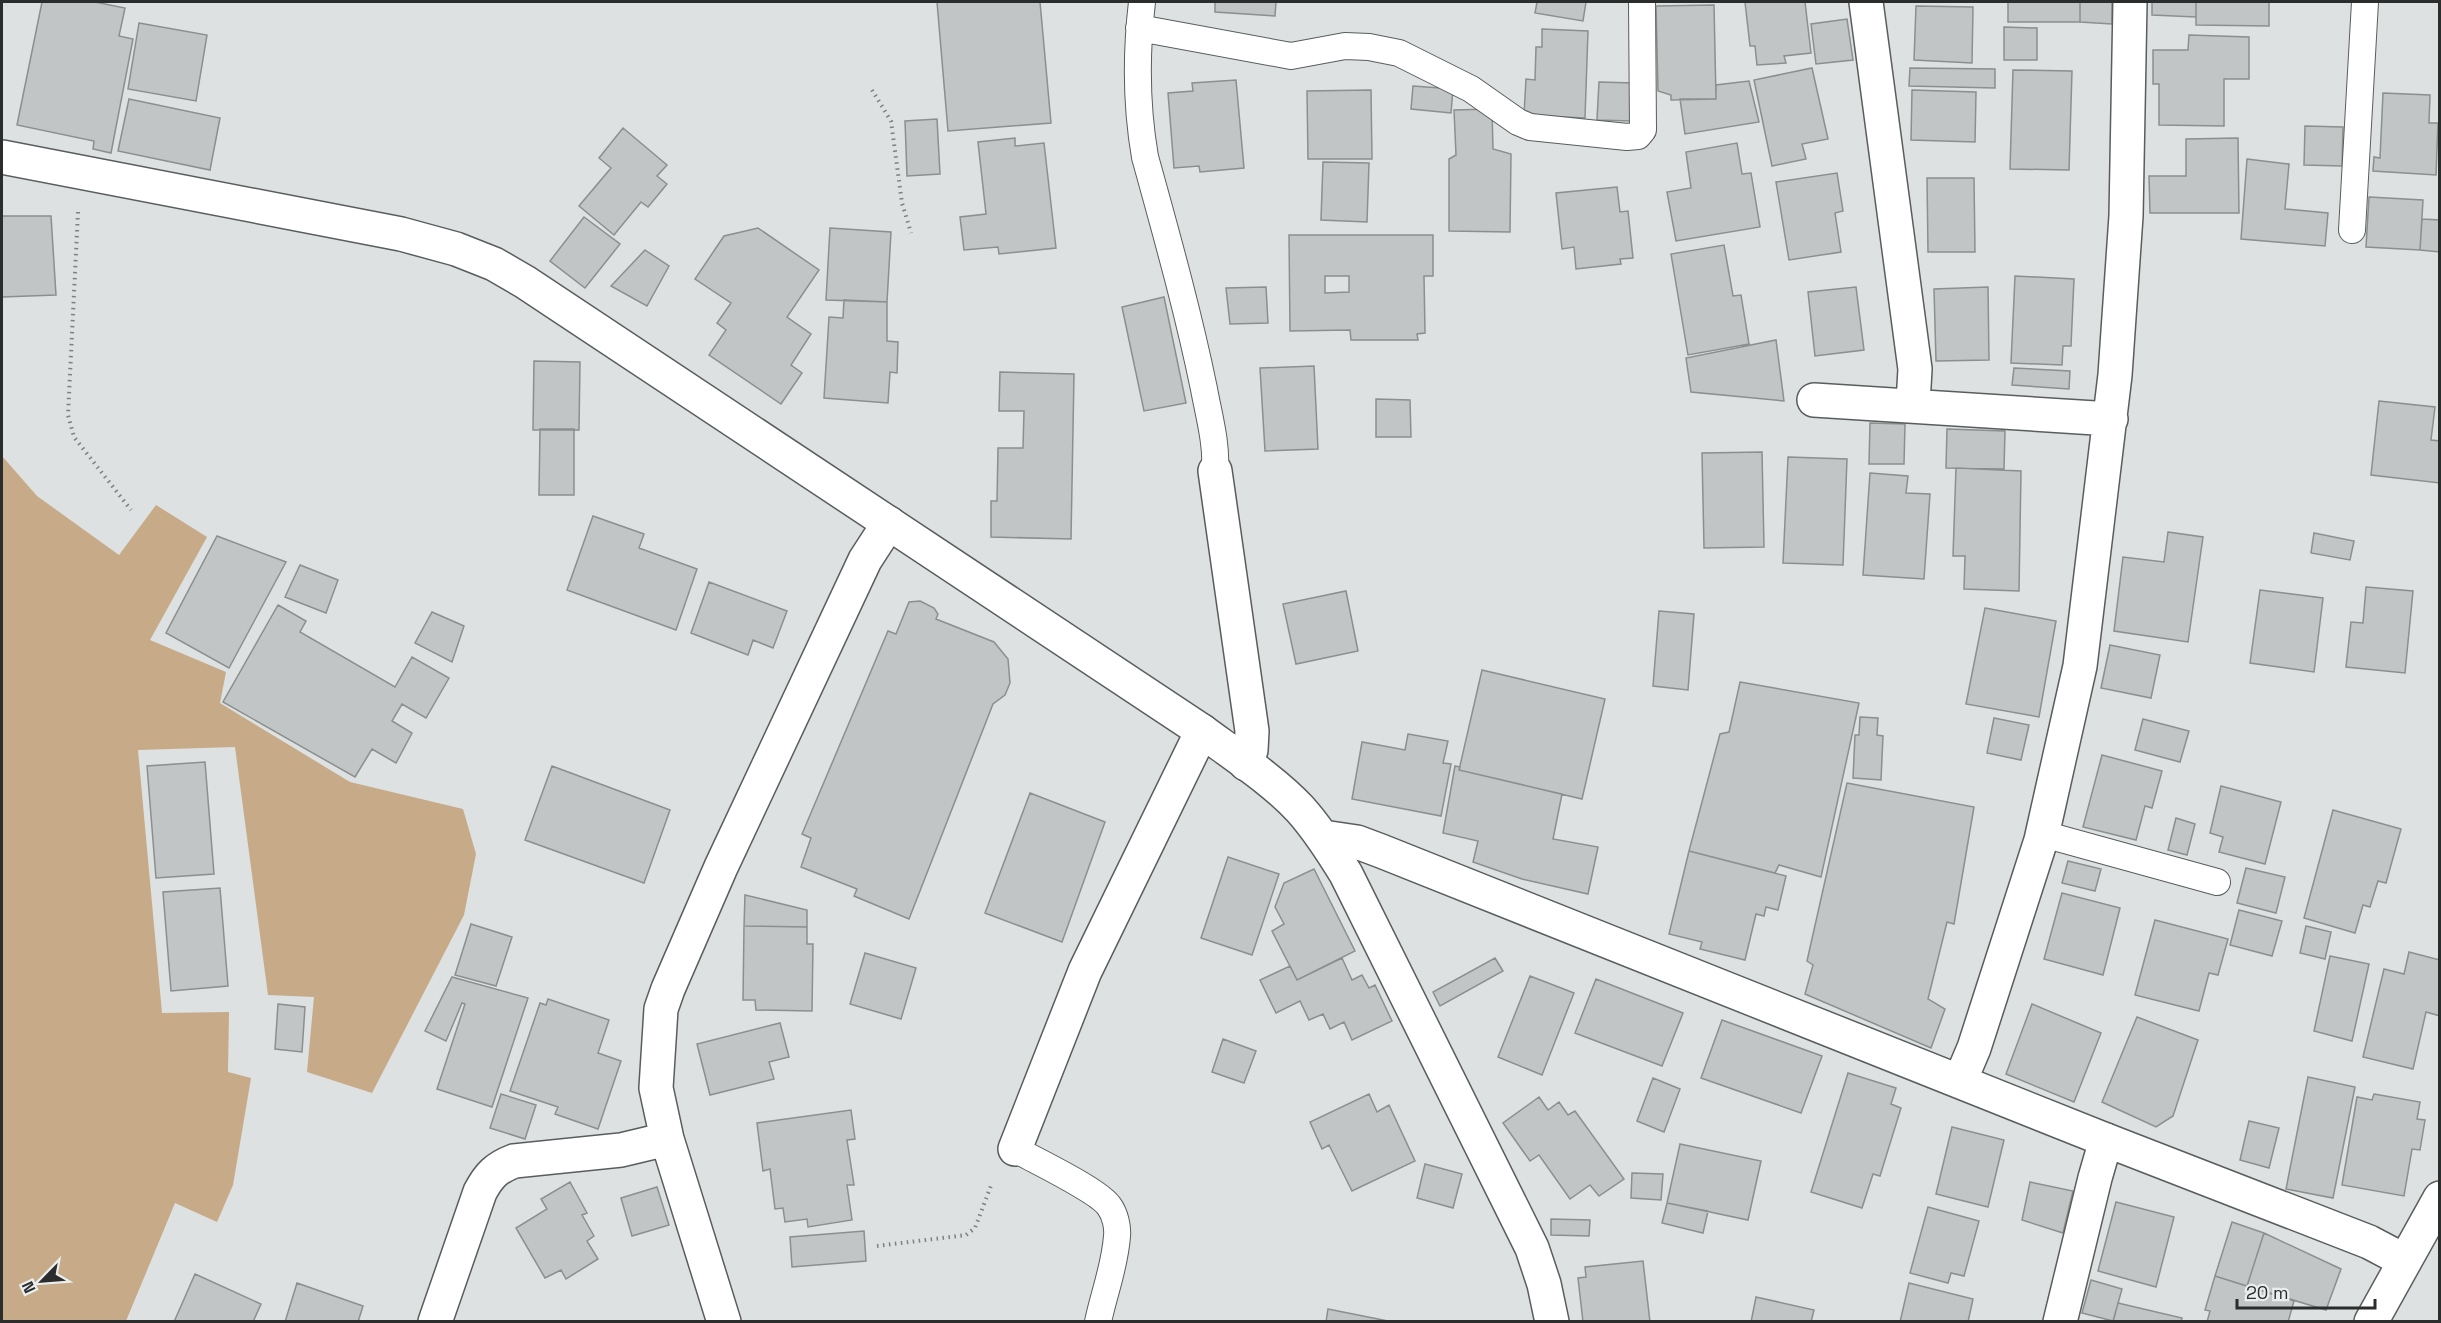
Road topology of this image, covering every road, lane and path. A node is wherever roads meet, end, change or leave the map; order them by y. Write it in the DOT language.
graph roads {
  1 [pos="1142,2"];
  2 [pos="1642,2"];
  3 [pos="1866,2"];
  4 [pos="2130,2"];
  5 [pos="2365,2"];
  6 [pos="1139,28"];
  7 [pos="872,90"];
  8 [pos="2,157"];
  9 [pos="80,172"];
  10 [pos="2352,230"];
  11 [pos="910,233"];
  12 [pos="1814,400"];
  13 [pos="1913,404"];
  14 [pos="2111,419"];
  15 [pos="1215,471"];
  16 [pos="131,510"];
  17 [pos="889,523"];
  18 [pos="1202,731"];
  19 [pos="1246,764"];
  20 [pos="2043,834"];
  21 [pos="1323,837"];
  22 [pos="2217,882"];
  23 [pos="1960,1082"];
  24 [pos="667,1139"];
  25 [pos="2106,1140"];
  26 [pos="1015,1149"];
  27 [pos="2439,1198"];
  28 [pos="877,1246"];
  29 [pos="2405,1261"];
  30 [pos="435,1322"];
  31 [pos="724,1322"];
  32 [pos="1098,1322"];
  33 [pos="1552,1322"];
  34 [pos="2060,1322"];
  35 [pos="2371,1322"];
  1 -- 6 [label="lane"];
  2 -- 6 [label="lane"];
  3 -- 13 [label="street"];
  4 -- 14 [label="street"];
  5 -- 10 [label="lane"];
  6 -- 15 [label="lane"];
  7 -- 11 [label="path"];
  8 -- 9 [label="street"];
  9 -- 16 [label="path"];
  9 -- 17 [label="street"];
  12 -- 13 [label="street"];
  13 -- 14 [label="street"];
  14 -- 20 [label="street"];
  15 -- 19 [label="street"];
  17 -- 18 [label="street"];
  17 -- 24 [label="street"];
  18 -- 19 [label="street"];
  18 -- 26 [label="street"];
  19 -- 21 [label="street"];
  20 -- 22 [label="lane"];
  20 -- 23 [label="street"];
  21 -- 23 [label="street"];
  21 -- 33 [label="street"];
  23 -- 25 [label="street"];
  24 -- 30 [label="street"];
  24 -- 31 [label="street"];
  25 -- 29 [label="street"];
  25 -- 34 [label="street"];
  26 -- 28 [label="path"];
  26 -- 32 [label="lane"];
  27 -- 29 [label="street"];
  29 -- 35 [label="street"];
}
